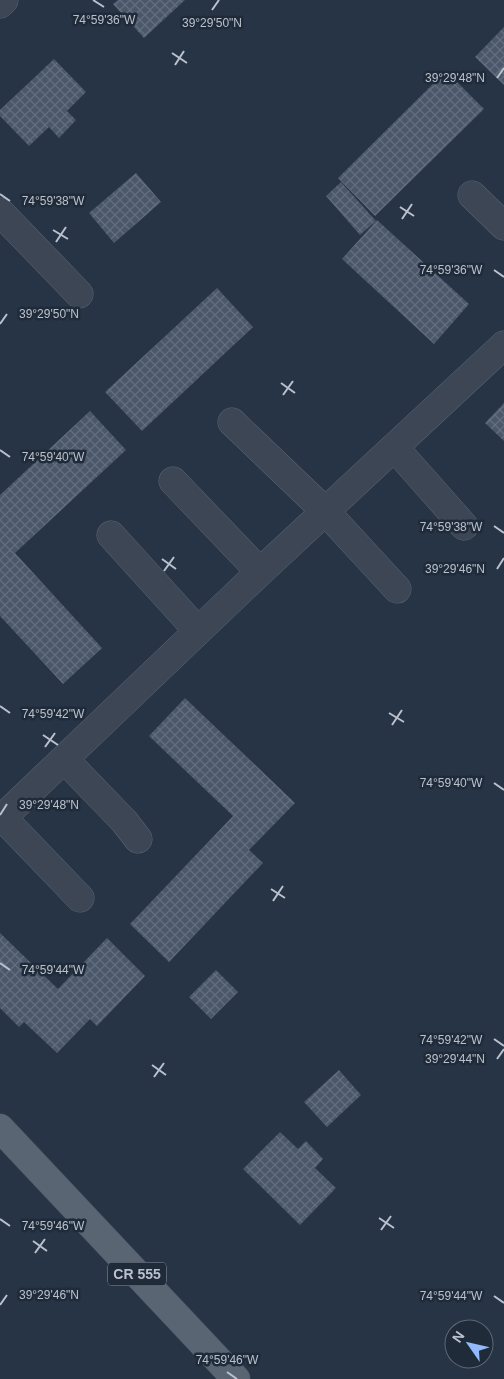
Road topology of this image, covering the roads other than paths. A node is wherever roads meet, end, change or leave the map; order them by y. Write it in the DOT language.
graph roads {
  1 [pos="4,0"];
  2 [pos="0,4"];
  3 [pos="472,195"];
  4 [pos="0,212"];
  5 [pos="504,226"];
  6 [pos="79,294"];
  7 [pos="504,345"];
  8 [pos="232,422"];
  9 [pos="394,448"];
  10 [pos="173,481"];
  11 [pos="326,512"];
  12 [pos="464,526"];
  13 [pos="111,535"];
  14 [pos="260,572"];
  15 [pos="397,589"];
  16 [pos="198,631"];
  17 [pos="64,759"];
  18 [pos="1,819"];
  19 [pos="138,839"];
  20 [pos="80,898"];
  21 [pos="0,1128"];
  22 [pos="236,1379"];
  1 -- 2 [label="street"];
  3 -- 5 [label="street"];
  4 -- 6 [label="street"];
  7 -- 9 [label="street"];
  8 -- 11 [label="street"];
  9 -- 11 [label="street"];
  9 -- 12 [label="street"];
  10 -- 14 [label="street"];
  11 -- 14 [label="street"];
  11 -- 15 [label="street"];
  13 -- 16 [label="street"];
  14 -- 16 [label="street"];
  16 -- 17 [label="street"];
  17 -- 18 [label="street"];
  17 -- 19 [label="street"];
  18 -- 20 [label="street"];
  21 -- 22 [label="main road, CR 555"];
}
